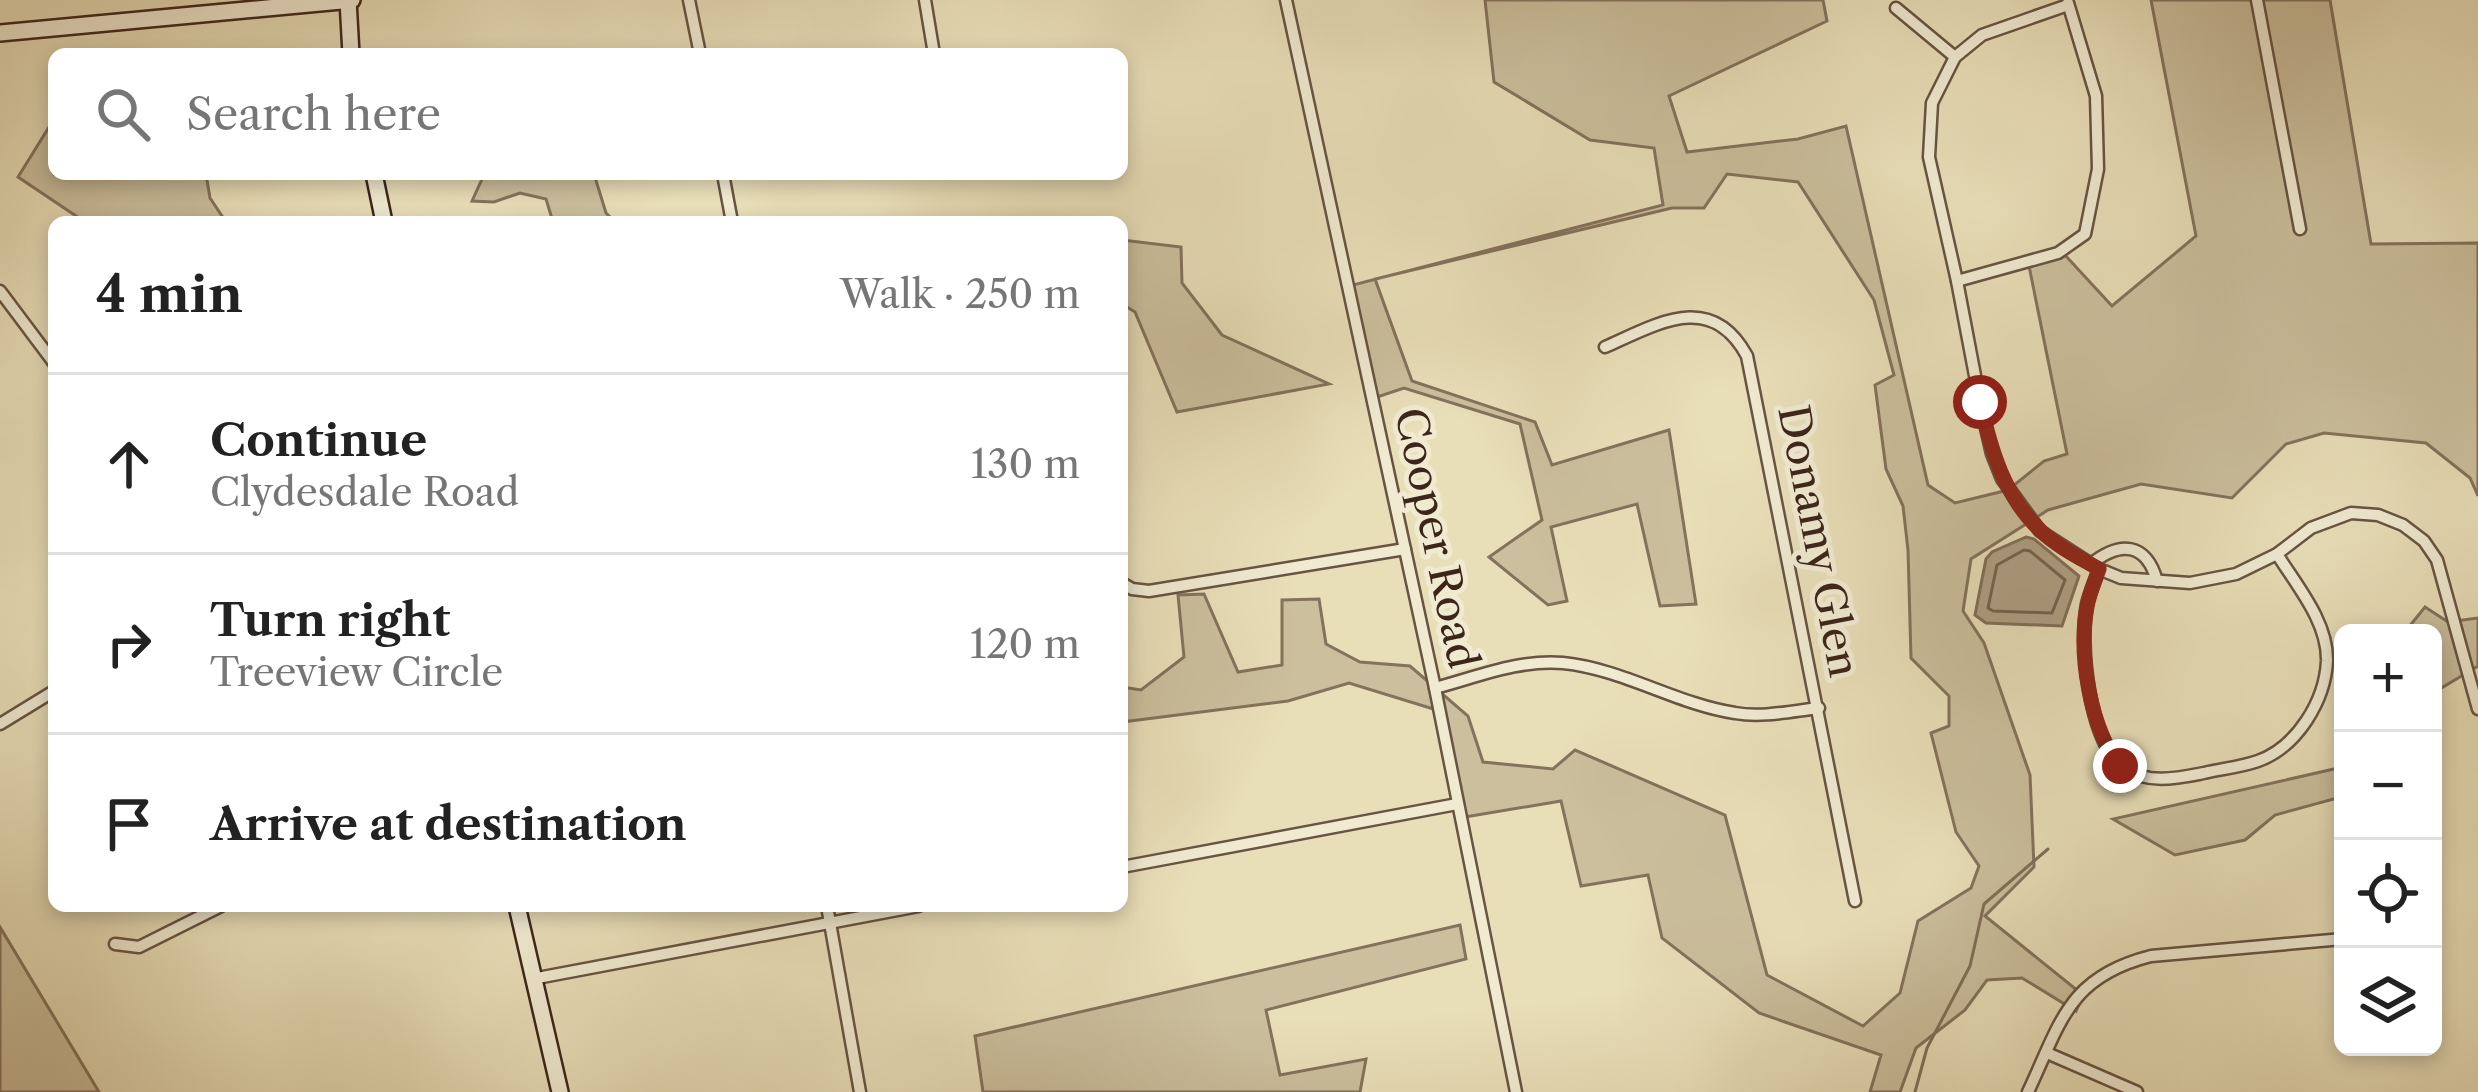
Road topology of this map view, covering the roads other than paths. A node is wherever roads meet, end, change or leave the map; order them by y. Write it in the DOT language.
graph roads {
  1 [pos="350,0"];
  2 [pos="689,0"];
  3 [pos="925,0"];
  4 [pos="1286,0"];
  5 [pos="2257,0"];
  6 [pos="2068,2"];
  7 [pos="1896,8"];
  8 [pos="0,33"];
  9 [pos="351,48"];
  10 [pos="699,48"];
  11 [pos="933,48"];
  12 [pos="1955,57"];
  13 [pos="375,180"];
  14 [pos="723,180"];
  15 [pos="383,216"];
  16 [pos="731,216"];
  17 [pos="2300,229"];
  18 [pos="1958,281"];
  19 [pos="0,290"];
  20 [pos="1605,347"];
  21 [pos="48,355"];
  22 [pos="1405,548"];
  23 [pos="2277,554"];
  24 [pos="2095,567"];
  25 [pos="2157,581"];
  26 [pos="1128,588"];
  27 [pos="1435,688"];
  28 [pos="48,695"];
  29 [pos="1819,708"];
  30 [pos="2478,709"];
  31 [pos="0,724"];
  32 [pos="1457,804"];
  33 [pos="1128,866"];
  34 [pos="1856,902"];
  35 [pos="208,912"];
  36 [pos="518,912"];
  37 [pos="828,912"];
  38 [pos="888,912"];
  39 [pos="831,923"];
  40 [pos="2334,940"];
  41 [pos="115,944"];
  42 [pos="532,979"];
  43 [pos="2047,1053"];
  44 [pos="560,1092"];
  45 [pos="860,1092"];
  46 [pos="1516,1092"];
  47 [pos="2028,1092"];
  48 [pos="2137,1092"];
  1 -- 8 [label="street"];
  1 -- 9 [label="street"];
  2 -- 10 [label="street"];
  3 -- 11 [label="street"];
  4 -- 22 [label="street, Cooper Road"];
  5 -- 17 [label="street"];
  6 -- 12 [label="street"];
  6 -- 18 [label="street"];
  7 -- 12 [label="street"];
  12 -- 18 [label="street"];
  13 -- 15 [label="street"];
  14 -- 16 [label="street"];
  18 -- 24 [label="street"];
  19 -- 21 [label="street"];
  20 -- 29 [label="street, Donamy Glen"];
  22 -- 26 [label="street"];
  22 -- 27 [label="street, Cooper Road"];
  23 -- 24 [label="street"];
  23 -- 25 [label="street"];
  23 -- 30 [label="street"];
  24 -- 25 [label="street"];
  24 -- 25 [label="street"];
  27 -- 29 [label="street"];
  27 -- 32 [label="street, Cooper Road"];
  28 -- 31 [label="street"];
  29 -- 34 [label="street, Donamy Glen"];
  32 -- 33 [label="street"];
  32 -- 46 [label="street, Cooper Road"];
  35 -- 41 [label="street"];
  36 -- 42 [label="street"];
  37 -- 39 [label="street"];
  38 -- 39 [label="street"];
  39 -- 42 [label="street"];
  39 -- 45 [label="street"];
  40 -- 43 [label="street"];
  42 -- 44 [label="street"];
  43 -- 47 [label="street"];
  43 -- 48 [label="street"];
}
